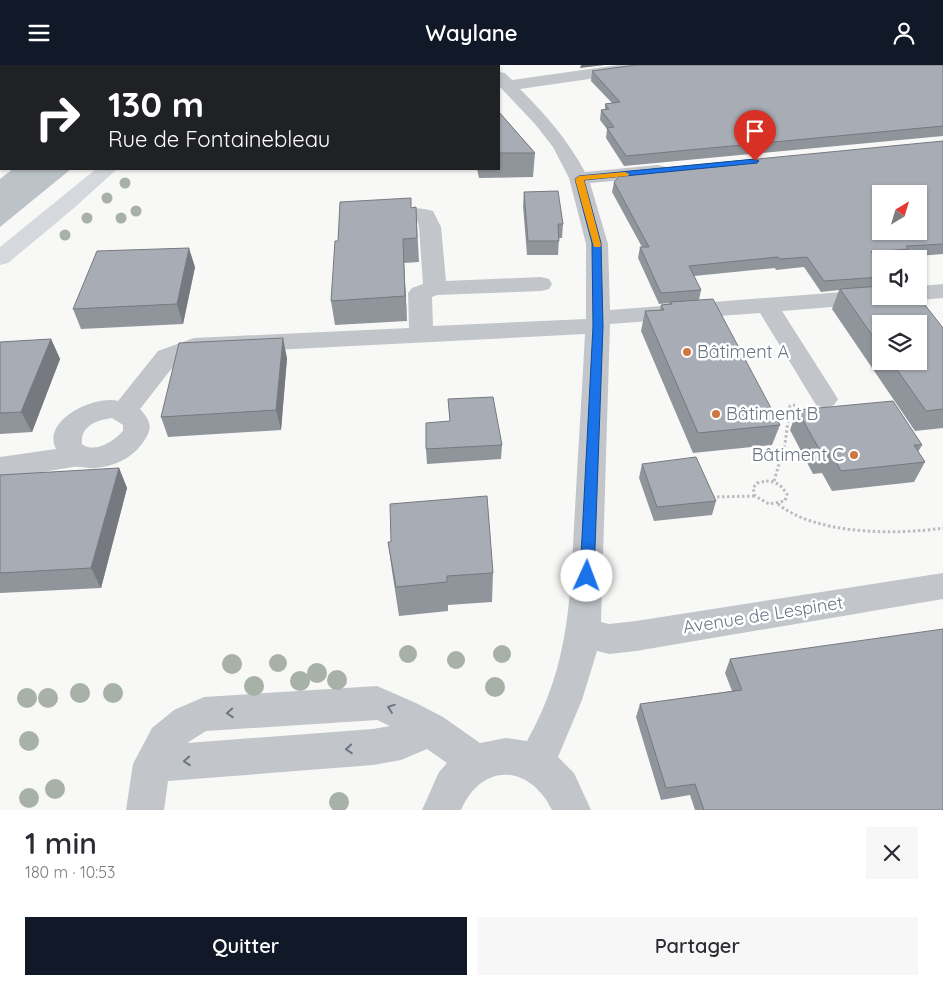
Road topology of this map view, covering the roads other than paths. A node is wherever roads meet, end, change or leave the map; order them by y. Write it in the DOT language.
graph roads {
  1 [pos="652,65"];
  2 [pos="503,81"];
  3 [pos="106,170"];
  4 [pos="672,170"];
  5 [pos="579,179"];
  6 [pos="359,217"];
  7 [pos="0,258"];
  8 [pos="541,284"];
  9 [pos="435,288"];
  10 [pos="943,291"];
  11 [pos="927,292"];
  12 [pos="872,296"];
  13 [pos="766,305"];
  14 [pos="598,322"];
  15 [pos="421,335"];
  16 [pos="825,399"];
  17 [pos="124,411"];
  18 [pos="80,456"];
  19 [pos="0,468"];
  20 [pos="943,586"];
  21 [pos="583,633"];
  22 [pos="476,763"];
  23 [pos="536,763"];
  24 [pos="145,810"];
  25 [pos="441,810"];
  26 [pos="572,810"];
  1 -- 2 [label="street"];
  2 -- 5 [label="street"];
  3 -- 7 [label="main road"];
  4 -- 5 [label="street"];
  5 -- 14 [label="street"];
  6 -- 9 [label="street"];
  8 -- 9 [label="street"];
  9 -- 15 [label="street"];
  10 -- 11 [label="street"];
  12 -- 13 [label="street"];
  13 -- 14 [label="street"];
  13 -- 16 [label="street"];
  14 -- 15 [label="street"];
  14 -- 21 [label="street"];
  15 -- 17 [label="street"];
  17 -- 18 [label="street"];
  17 -- 18 [label="street"];
  18 -- 19 [label="street"];
  20 -- 21 [label="street, Avenue de Lespinet"];
  21 -- 23 [label="street"];
  22 -- 23 [label="street"];
  22 -- 24 [label="street, one-way"];
  22 -- 25 [label="street"];
  23 -- 26 [label="street"];
}
